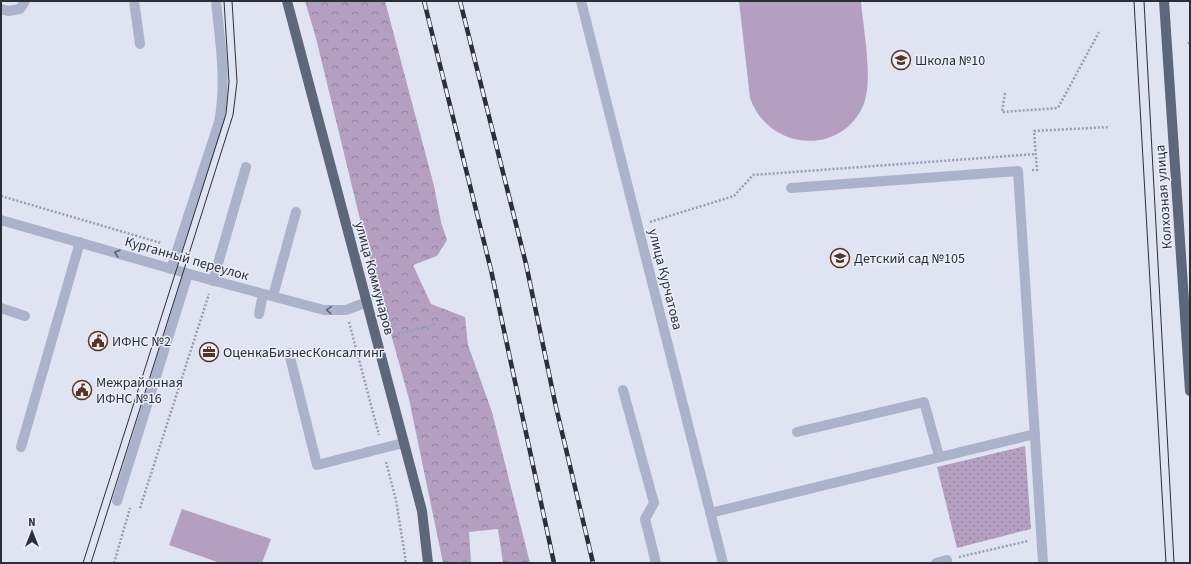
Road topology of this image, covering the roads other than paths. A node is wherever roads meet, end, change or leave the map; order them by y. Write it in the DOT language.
graph roads {
  1 [pos="25,1"];
  2 [pos="134,1"];
  3 [pos="216,1"];
  4 [pos="287,1"];
  5 [pos="581,1"];
  6 [pos="1164,1"];
  7 [pos="1,9"];
  8 [pos="140,44"];
  9 [pos="246,167"];
  10 [pos="790,188"];
  11 [pos="296,212"];
  12 [pos="1,220"];
  13 [pos="80,242"];
  14 [pos="171,269"];
  15 [pos="188,274"];
  16 [pos="211,285"];
  17 [pos="268,295"];
  18 [pos="367,302"];
  19 [pos="1,308"];
  20 [pos="259,314"];
  21 [pos="25,316"];
  22 [pos="289,353"];
  23 [pos="623,390"];
  24 [pos="1190,390"];
  25 [pos="797,432"];
  26 [pos="1034,434"];
  27 [pos="403,443"];
  28 [pos="21,447"];
  29 [pos="939,456"];
  30 [pos="117,501"];
  31 [pos="710,513"];
  32 [pos="950,560"];
  33 [pos="428,563"];
  34 [pos="656,563"];
  35 [pos="723,563"];
  36 [pos="936,563"];
  37 [pos="1043,563"];
  1 -- 7 [label="street"];
  2 -- 8 [label="street"];
  3 -- 14 [label="street"];
  4 -- 18 [label="main road, улица Коммунаров"];
  5 -- 31 [label="street, улица Курчатова"];
  6 -- 24 [label="main road, Колхозная улица"];
  9 -- 16 [label="street"];
  10 -- 26 [label="street"];
  11 -- 17 [label="street"];
  12 -- 13 [label="street, Курганный переулок"];
  14 -- 13 [label="street, Курганный переулок, one-way"];
  13 -- 28 [label="street"];
  14 -- 15 [label="street, Курганный переулок"];
  15 -- 16 [label="street, Курганный переулок"];
  15 -- 30 [label="street"];
  16 -- 17 [label="street, Курганный переулок"];
  18 -- 17 [label="street, Курганный переулок, one-way"];
  17 -- 20 [label="street"];
  18 -- 27 [label="main road, улица Коммунаров"];
  19 -- 21 [label="street"];
  22 -- 27 [label="street"];
  23 -- 34 [label="street"];
  25 -- 29 [label="street"];
  26 -- 29 [label="street"];
  26 -- 37 [label="street"];
  27 -- 33 [label="main road, улица Коммунаров"];
  29 -- 31 [label="street"];
  31 -- 35 [label="street, улица Курчатова"];
  32 -- 36 [label="street"];
}
